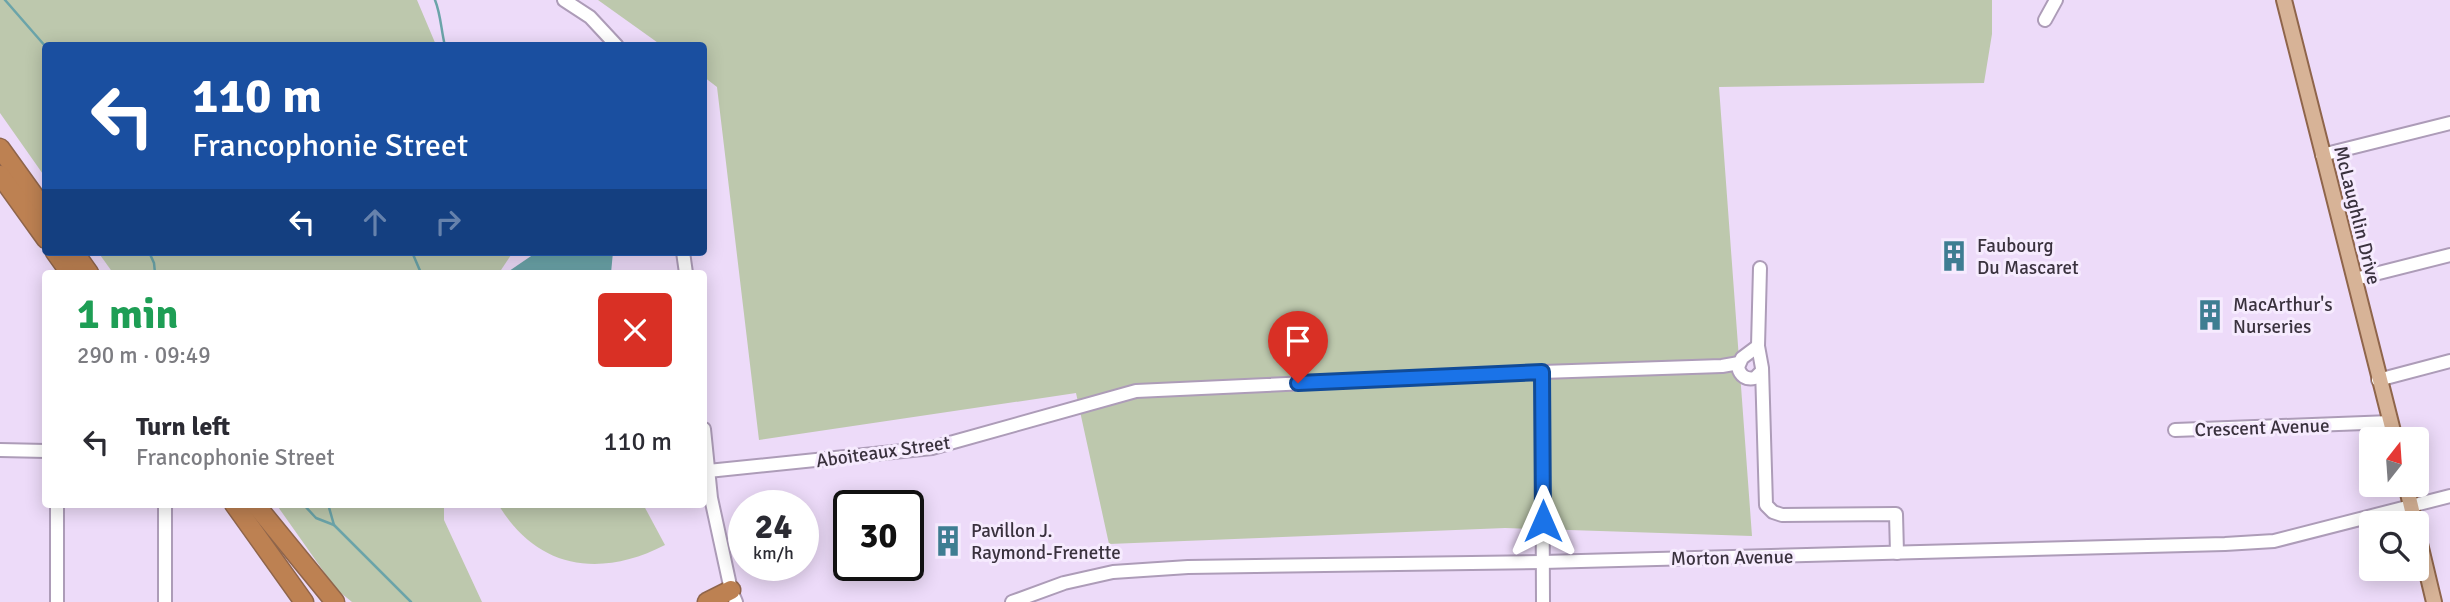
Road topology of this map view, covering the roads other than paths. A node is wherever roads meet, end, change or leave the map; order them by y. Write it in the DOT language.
graph roads {
  1 [pos="564,0"];
  2 [pos="2056,0"];
  3 [pos="2284,0"];
  4 [pos="2045,20"];
  5 [pos="613,42"];
  6 [pos="2450,123"];
  7 [pos="0,148"];
  8 [pos="2322,155"];
  9 [pos="0,175"];
  10 [pos="42,206"];
  11 [pos="42,233"];
  12 [pos="2450,255"];
  13 [pos="1760,268"];
  14 [pos="2355,279"];
  15 [pos="2450,361"];
  16 [pos="1753,366"];
  17 [pos="1542,372"];
  18 [pos="2378,380"];
  19 [pos="2390,422"];
  20 [pos="2391,427"];
  21 [pos="2175,430"];
  22 [pos="0,450"];
  23 [pos="42,451"];
  24 [pos="707,460"];
  25 [pos="708,471"];
  26 [pos="2450,496"];
  27 [pos="2409,497"];
  28 [pos="2411,507"];
  29 [pos="57,508"];
  30 [pos="165,508"];
  31 [pos="246,508"];
  32 [pos="246,508"];
  33 [pos="247,508"];
  34 [pos="247,508"];
  35 [pos="2412,511"];
  36 [pos="1897,553"];
  37 [pos="1544,562"];
  38 [pos="2429,581"];
  39 [pos="734,596"];
  40 [pos="57,602"];
  41 [pos="166,602"];
  42 [pos="296,602"];
  43 [pos="304,602"];
  44 [pos="322,602"];
  45 [pos="335,602"];
  46 [pos="707,602"];
  47 [pos="1012,602"];
  48 [pos="1543,602"];
  49 [pos="2434,602"];
  1 -- 5 [label="street"];
  2 -- 4 [label="street"];
  3 -- 8 [label="main road, McLaughlin Drive"];
  6 -- 8 [label="street"];
  7 -- 10 [label="highway"];
  8 -- 14 [label="main road, McLaughlin Drive"];
  9 -- 11 [label="highway"];
  12 -- 14 [label="street"];
  13 -- 16 [label="street"];
  14 -- 18 [label="main road, McLaughlin Drive"];
  15 -- 18 [label="street"];
  16 -- 17 [label="street, Aboiteaux Street"];
  16 -- 36 [label="street"];
  17 -- 25 [label="street, Aboiteaux Street"];
  17 -- 37 [label="street"];
  18 -- 19 [label="main road, McLaughlin Drive"];
  19 -- 20 [label="main road, McLaughlin Drive"];
  19 -- 21 [label="street, Crescent Avenue"];
  22 -- 23 [label="street"];
  24 -- 25 [label="street"];
  25 -- 39 [label="street"];
  26 -- 28 [label="street, Morton Avenue"];
  27 -- 28 [label="main road"];
  28 -- 35 [label="main road"];
  28 -- 36 [label="street, Morton Avenue"];
  29 -- 40 [label="street"];
  30 -- 41 [label="street"];
  31 -- 42 [label="highway"];
  32 -- 43 [label="highway"];
  33 -- 44 [label="highway"];
  34 -- 45 [label="highway"];
  36 -- 37 [label="street, Morton Avenue"];
  37 -- 47 [label="street, Morton Avenue"];
  37 -- 48 [label="street"];
  38 -- 49 [label="main road"];
  39 -- 46 [label="highway"];
}
